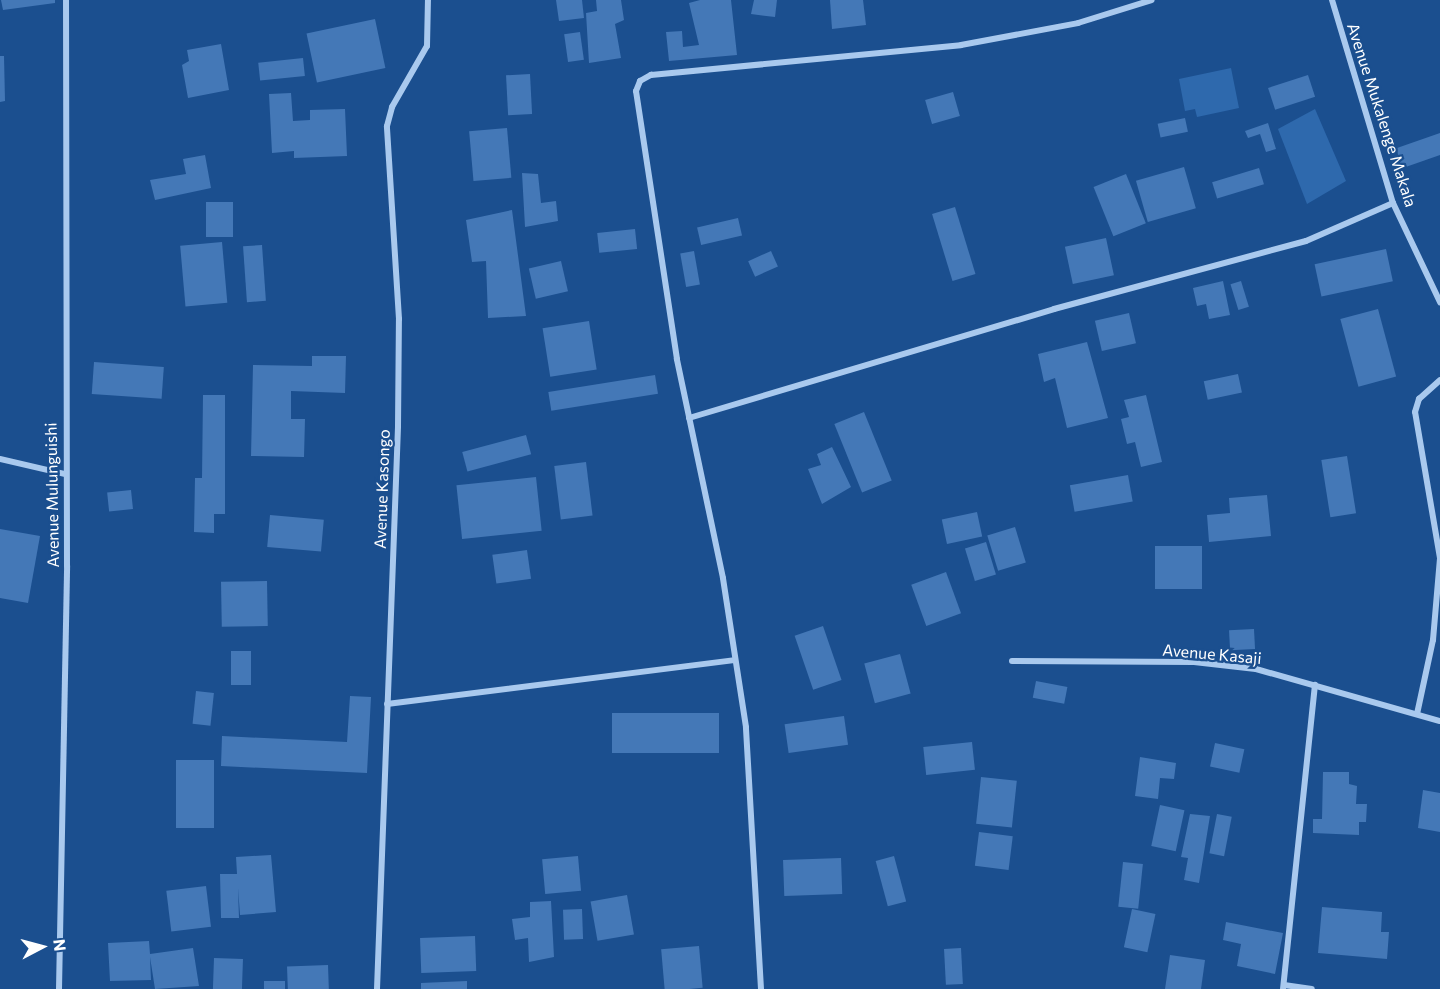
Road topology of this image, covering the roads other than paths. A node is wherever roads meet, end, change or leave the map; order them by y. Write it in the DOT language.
graph roads {
  1 [pos="66,0"];
  2 [pos="428,0"];
  3 [pos="1152,0"];
  4 [pos="1332,0"];
  5 [pos="1393,203"];
  6 [pos="1440,302"];
  7 [pos="1440,380"];
  8 [pos="689,418"];
  9 [pos="0,459"];
  10 [pos="65,474"];
  11 [pos="734,660"];
  12 [pos="1012,661"];
  13 [pos="1315,685"];
  14 [pos="387,705"];
  15 [pos="1417,714"];
  16 [pos="1440,721"];
  17 [pos="1284,987"];
  18 [pos="59,989"];
  19 [pos="377,989"];
  20 [pos="761,989"];
  21 [pos="1312,989"];
  1 -- 10 [label="street, Avenue Mulunguishi"];
  2 -- 14 [label="street, Avenue Kasongo"];
  3 -- 8 [label="street"];
  4 -- 5 [label="street, Avenue Mukalenge Makala"];
  5 -- 6 [label="street, Avenue Mukalenge Makala"];
  5 -- 8 [label="street"];
  7 -- 15 [label="street"];
  8 -- 11 [label="street"];
  9 -- 10 [label="street"];
  10 -- 18 [label="street, Avenue Mulunguishi"];
  11 -- 14 [label="street"];
  11 -- 20 [label="street"];
  12 -- 13 [label="street, Avenue Kasaji"];
  13 -- 15 [label="street, Avenue Kasaji"];
  13 -- 17 [label="street"];
  14 -- 19 [label="street, Avenue Kasongo"];
  15 -- 16 [label="street, Avenue Kasaji"];
  17 -- 21 [label="street"];
}
